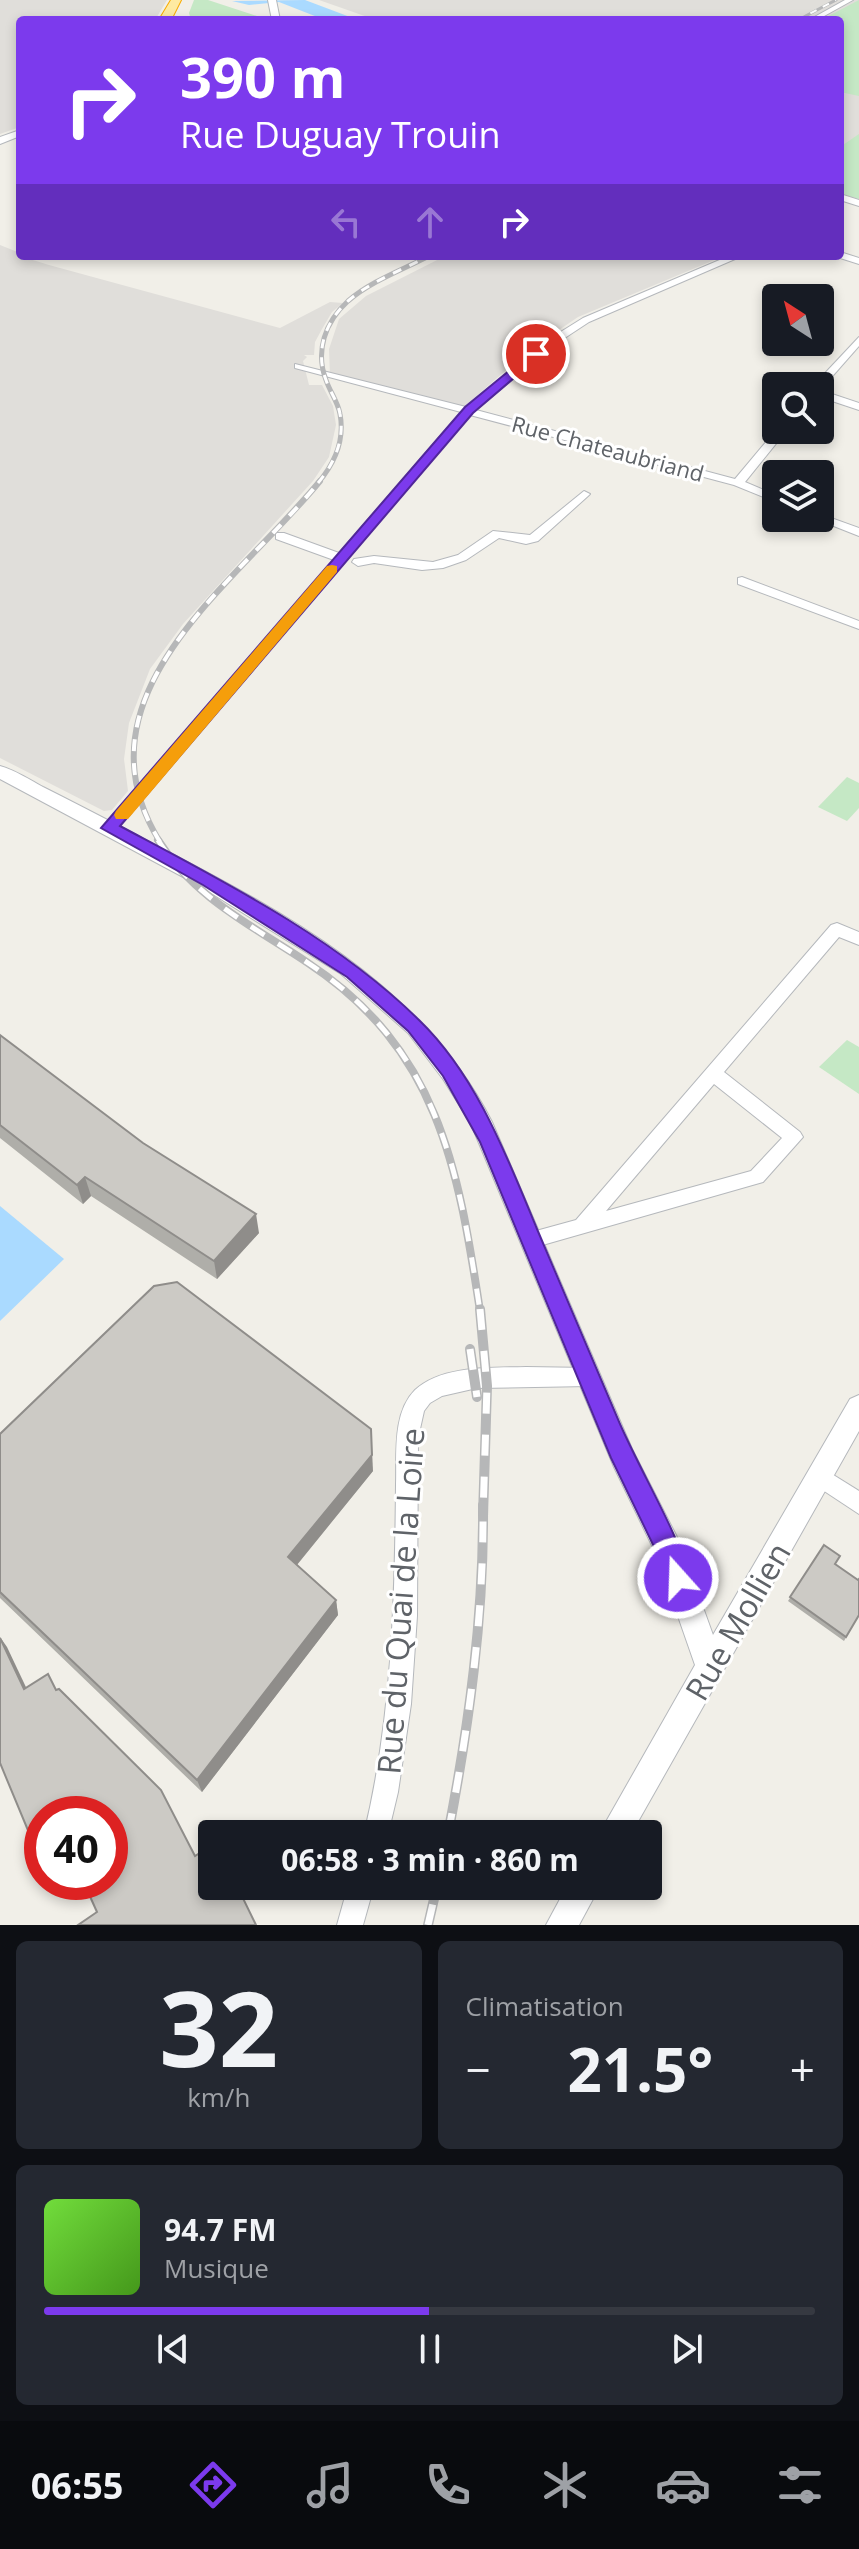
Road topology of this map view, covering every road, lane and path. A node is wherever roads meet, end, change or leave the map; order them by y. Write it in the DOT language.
graph roads {
  1 [pos="850,0"];
  2 [pos="820,16"];
  3 [pos="727,260"];
  4 [pos="859,340"];
  5 [pos="299,366"];
  6 [pos="830,372"];
  7 [pos="834,398"];
  8 [pos="859,407"];
  9 [pos="469,410"];
  10 [pos="770,444"];
  11 [pos="738,483"];
  12 [pos="762,493"];
  13 [pos="584,494"];
  14 [pos="834,522"];
  15 [pos="859,532"];
  16 [pos="280,536"];
  17 [pos="341,558"];
  18 [pos="358,562"];
  19 [pos="742,581"];
  20 [pos="859,625"];
  21 [pos="0,772"];
  22 [pos="110,828"];
  23 [pos="859,939"];
  24 [pos="713,1073"];
  25 [pos="583,1225"];
  26 [pos="532,1240"];
  27 [pos="589,1377"];
  28 [pos="859,1407"];
  29 [pos="819,1476"];
  30 [pos="859,1503"];
  31 [pos="710,1667"];
  32 [pos="379,1820"];
  33 [pos="622,1820"];
  34 [pos="357,1900"];
  35 [pos="576,1900"];
  36 [pos="350,1925"];
  37 [pos="562,1925"];
  1 -- 2 [label="street"];
  3 -- 9 [label="street"];
  4 -- 6 [label="street"];
  5 -- 9 [label="street, Rue Chateaubriand"];
  7 -- 8 [label="street"];
  9 -- 11 [label="street, Rue Chateaubriand"];
  9 -- 17 [label="street"];
  10 -- 11 [label="street"];
  11 -- 12 [label="street, Rue Chateaubriand"];
  13 -- 18 [label="street"];
  14 -- 15 [label="street"];
  16 -- 17 [label="street"];
  17 -- 22 [label="street"];
  19 -- 20 [label="street"];
  21 -- 22 [label="street"];
  22 -- 26 [label="street"];
  23 -- 24 [label="street"];
  24 -- 25 [label="street"];
  24 -- 25 [label="street"];
  25 -- 26 [label="street"];
  26 -- 27 [label="street"];
  27 -- 31 [label="street"];
  27 -- 32 [label="street, Rue du Quai de la Loire"];
  28 -- 29 [label="street, Rue Mollien"];
  29 -- 30 [label="street"];
  29 -- 31 [label="street, Rue Mollien"];
  31 -- 33 [label="street, Rue Mollien"];
  34 -- 36 [label="street"];
  35 -- 37 [label="street"];
}
